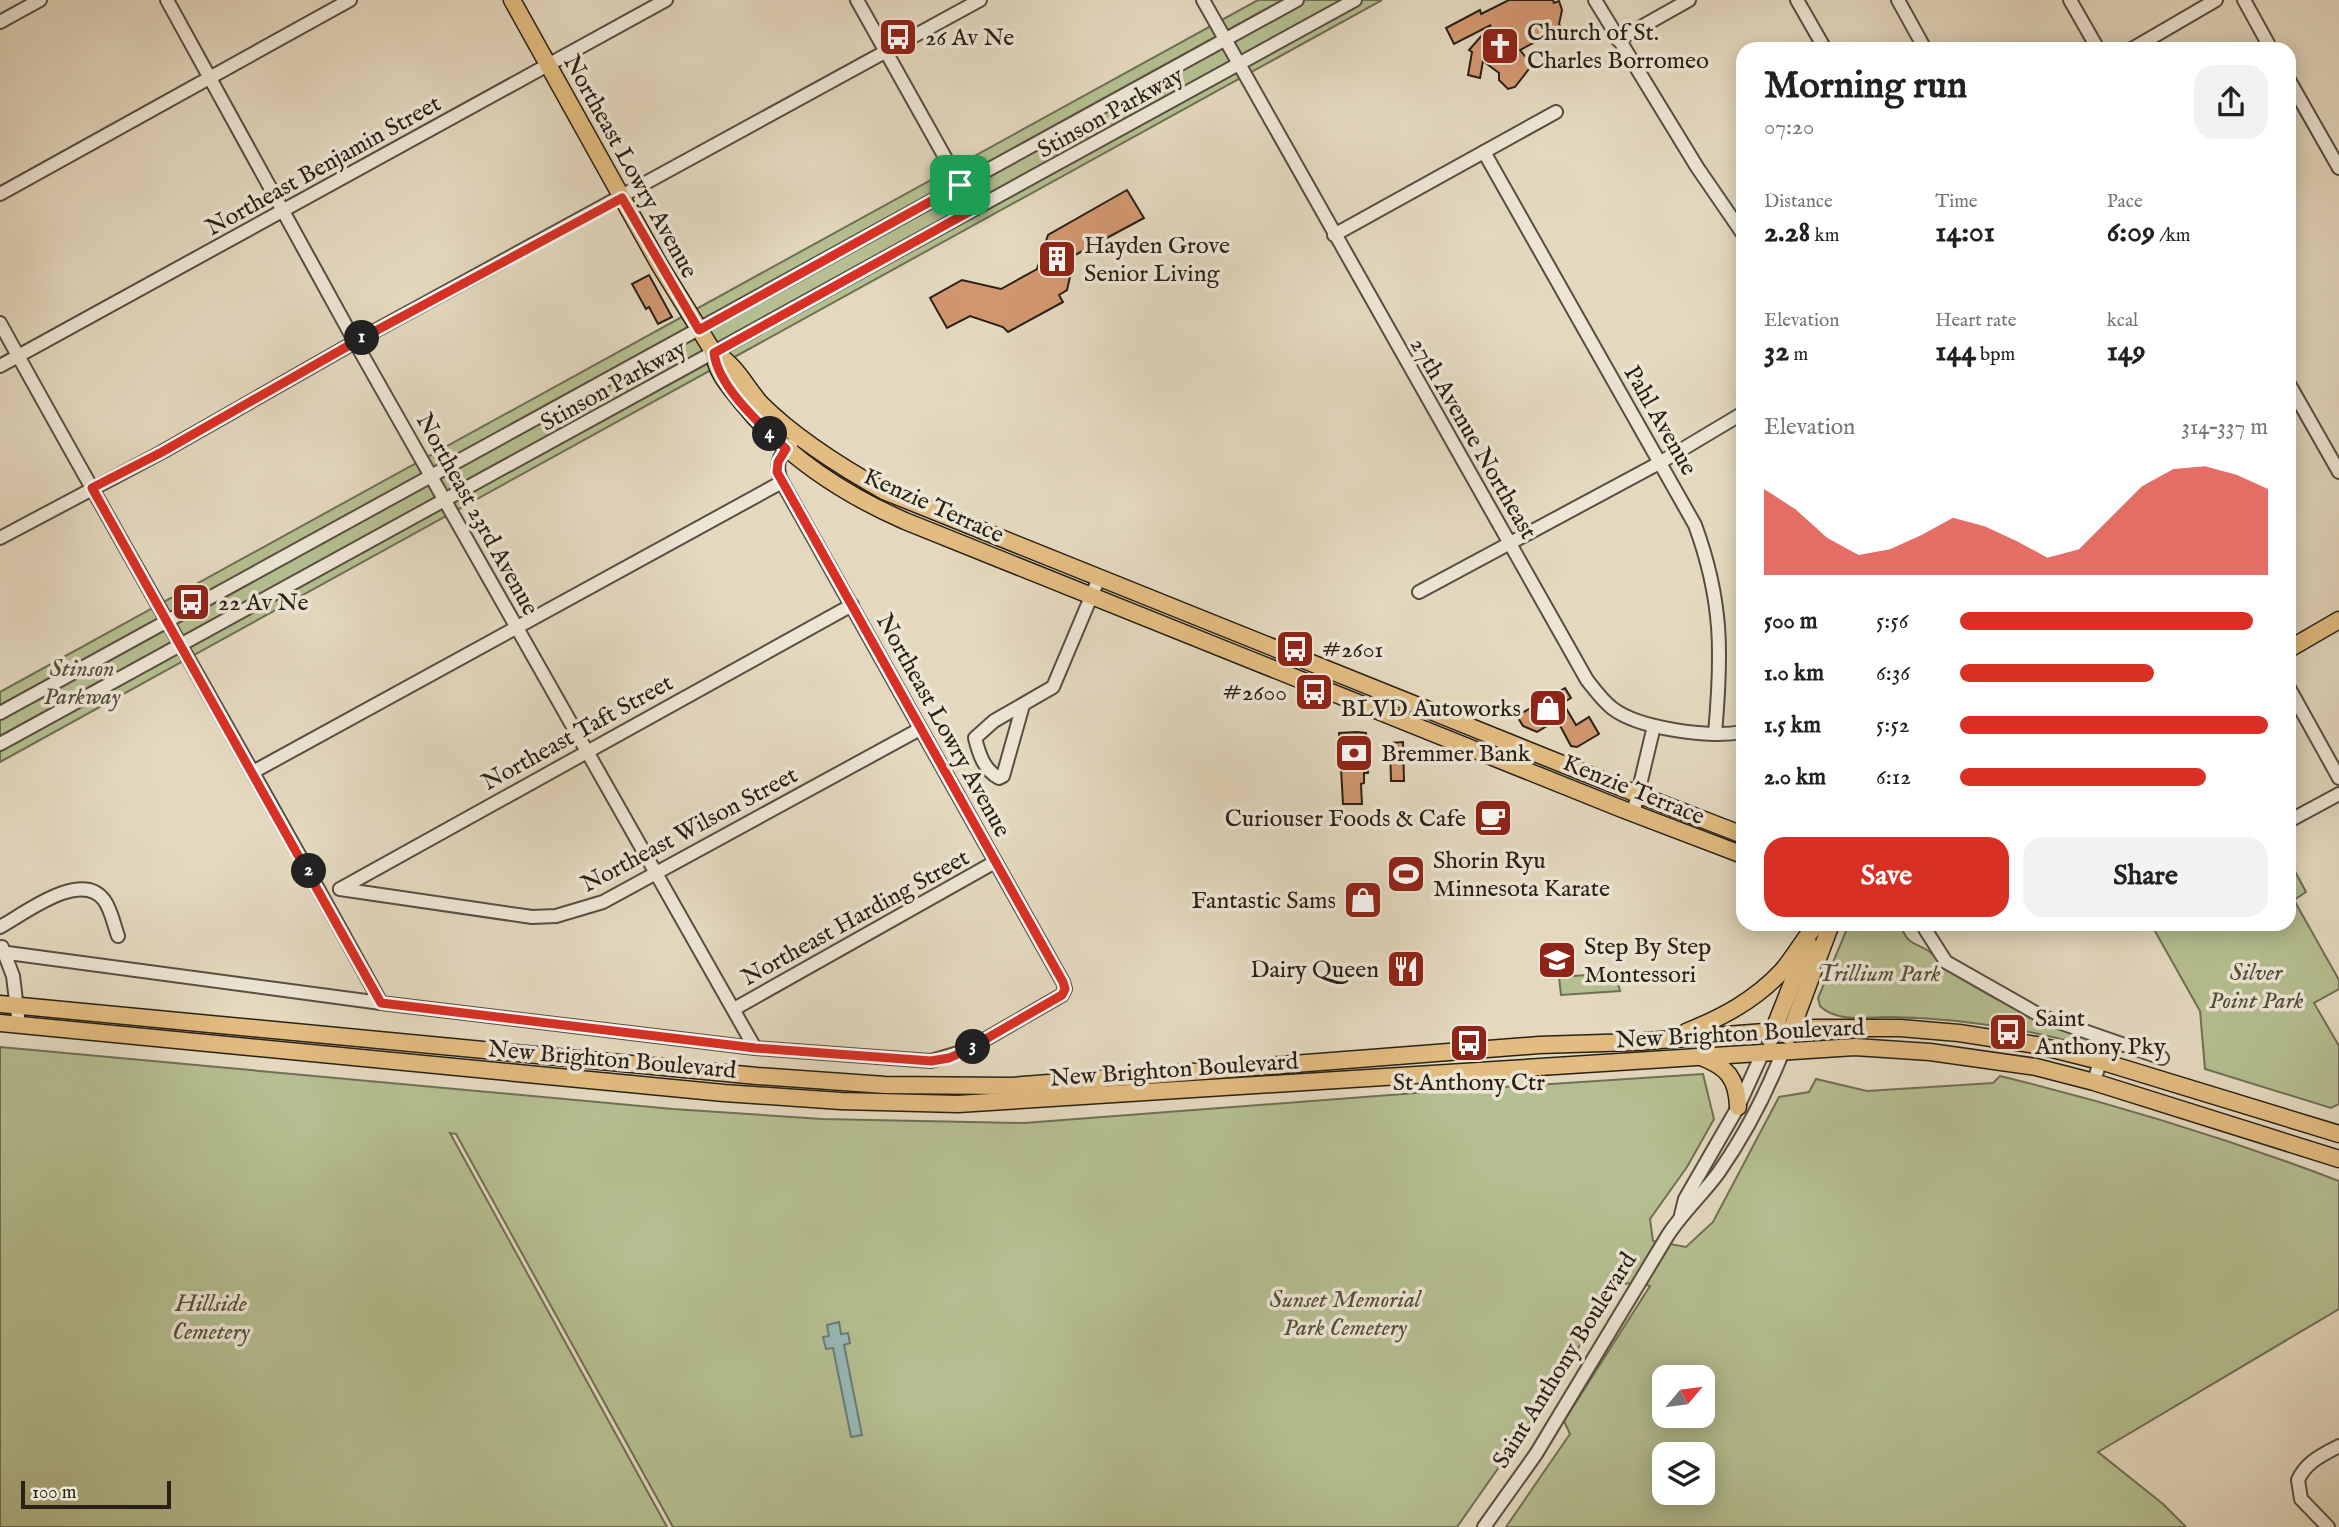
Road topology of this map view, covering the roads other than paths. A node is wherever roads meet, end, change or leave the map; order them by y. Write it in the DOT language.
graph roads {
  1 [pos="40,0"];
  2 [pos="167,0"];
  3 [pos="350,0"];
  4 [pos="512,0"];
  5 [pos="666,0"];
  6 [pos="857,0"];
  7 [pos="980,0"];
  8 [pos="1203,0"];
  9 [pos="1297,0"];
  10 [pos="1355,0"];
  11 [pos="1595,0"];
  12 [pos="1689,0"];
  13 [pos="1797,0"];
  14 [pos="1898,0"];
  15 [pos="2070,0"];
  16 [pos="2216,0"];
  17 [pos="2244,0"];
  18 [pos="0,22"];
  19 [pos="1224,40"];
  20 [pos="1618,40"];
  21 [pos="1821,42"];
  22 [pos="1921,42"];
  23 [pos="2094,42"];
  24 [pos="2144,42"];
  25 [pos="2268,42"];
  26 [pos="886,52"];
  27 [pos="548,65"];
  28 [pos="1238,65"];
  29 [pos="210,78"];
  30 [pos="2296,92"];
  31 [pos="1556,112"];
  32 [pos="1485,152"];
  33 [pos="2339,168"];
  34 [pos="960,185"];
  35 [pos="0,194"];
  36 [pos="622,198"];
  37 [pos="974,209"];
  38 [pos="283,210"];
  39 [pos="1736,224"];
  40 [pos="1334,234"];
  41 [pos="0,323"];
  42 [pos="699,330"];
  43 [pos="355,342"];
  44 [pos="714,353"];
  45 [pos="19,357"];
  46 [pos="0,366"];
  47 [pos="2296,396"];
  48 [pos="1736,416"];
  49 [pos="802,437"];
  50 [pos="786,449"];
  51 [pos="1661,462"];
  52 [pos="2339,472"];
  53 [pos="432,477"];
  54 [pos="780,477"];
  55 [pos="92,488"];
  56 [pos="446,500"];
  57 [pos="0,538"];
  58 [pos="1510,542"];
  59 [pos="1099,578"];
  60 [pos="1419,592"];
  61 [pos="1092,597"];
  62 [pos="852,605"];
  63 [pos="2339,620"];
  64 [pos="166,622"];
  65 [pos="517,627"];
  66 [pos="2296,645"];
  67 [pos="179,646"];
  68 [pos="2296,701"];
  69 [pos="1023,705"];
  70 [pos="0,713"];
  71 [pos="1654,726"];
  72 [pos="919,729"];
  73 [pos="1736,732"];
  74 [pos="1714,734"];
  75 [pos="0,744"];
  76 [pos="587,750"];
  77 [pos="253,772"];
  78 [pos="2339,778"];
  79 [pos="1637,794"];
  80 [pos="2339,794"];
  81 [pos="1633,814"];
  82 [pos="2296,817"];
  83 [pos="1736,832"];
  84 [pos="1736,852"];
  85 [pos="995,862"];
  86 [pos="657,872"];
  87 [pos="340,889"];
  88 [pos="324,898"];
  89 [pos="0,927"];
  90 [pos="1810,931"];
  91 [pos="1812,931"];
  92 [pos="1829,931"];
  93 [pos="1836,931"];
  94 [pos="1925,931"];
  95 [pos="118,936"];
  96 [pos="2,949"];
  97 [pos="1821,956"];
  98 [pos="381,1003"];
  99 [pos="0,1004"];
  100 [pos="17,1006"];
  101 [pos="734,1009"];
  102 [pos="0,1023"];
  103 [pos="19,1025"];
  104 [pos="1774,1030"];
  105 [pos="1792,1030"];
  106 [pos="1672,1037"];
  107 [pos="2100,1038"];
  108 [pos="755,1048"];
  109 [pos="1783,1051"];
  110 [pos="1763,1052"];
  111 [pos="1699,1056"];
  112 [pos="949,1058"];
  113 [pos="2162,1058"];
  114 [pos="2100,1061"];
  115 [pos="2094,1082"];
  116 [pos="1738,1107"];
  117 [pos="2339,1134"];
  118 [pos="2339,1161"];
  119 [pos="1681,1216"];
  120 [pos="2339,1446"];
  121 [pos="1484,1527"];
  122 [pos="2328,1527"];
  1 -- 18 [label="street"];
  2 -- 29 [label="street, Northeast 23rd Avenue"];
  3 -- 29 [label="street"];
  4 -- 27 [label="main road, Northeast Lowry Avenue"];
  5 -- 27 [label="street, Northeast Benjamin Street"];
  6 -- 26 [label="street"];
  7 -- 26 [label="street"];
  8 -- 19 [label="street, 27th Avenue Northeast"];
  9 -- 19 [label="street, Stinson Parkway"];
  10 -- 28 [label="street, Stinson Parkway"];
  11 -- 20 [label="street"];
  12 -- 20 [label="street"];
  13 -- 21 [label="street"];
  14 -- 22 [label="street"];
  15 -- 23 [label="street"];
  16 -- 24 [label="street"];
  17 -- 25 [label="street"];
  19 -- 28 [label="street, 27th Avenue Northeast"];
  19 -- 34 [label="street, Stinson Parkway"];
  20 -- 39 [label="street"];
  26 -- 34 [label="street"];
  26 -- 36 [label="street"];
  27 -- 36 [label="main road, Northeast Lowry Avenue"];
  27 -- 38 [label="street, Northeast Benjamin Street"];
  28 -- 37 [label="street, Stinson Parkway"];
  28 -- 40 [label="street, 27th Avenue Northeast"];
  29 -- 35 [label="street"];
  29 -- 38 [label="street, Northeast 23rd Avenue"];
  30 -- 33 [label="street"];
  31 -- 32 [label="street"];
  32 -- 40 [label="street"];
  32 -- 51 [label="street, Pahl Avenue"];
  34 -- 37 [label="street"];
  34 -- 42 [label="street, Stinson Parkway"];
  36 -- 42 [label="main road, Northeast Lowry Avenue"];
  36 -- 43 [label="street"];
  37 -- 44 [label="street, Stinson Parkway"];
  38 -- 43 [label="street, Northeast 23rd Avenue"];
  38 -- 45 [label="street, Northeast Benjamin Street"];
  40 -- 58 [label="street, 27th Avenue Northeast"];
  41 -- 45 [label="street"];
  42 -- 44 [label="main road, Northeast Lowry Avenue"];
  42 -- 53 [label="street, Stinson Parkway"];
  43 -- 53 [label="street, Northeast 23rd Avenue"];
  43 -- 55 [label="street"];
  44 -- 49 [label="main road, Kenzie Terrace"];
  44 -- 50 [label="main road, Kenzie Terrace"];
  44 -- 56 [label="street, Stinson Parkway"];
  45 -- 46 [label="street, Northeast Benjamin Street"];
  45 -- 55 [label="street"];
  47 -- 52 [label="street"];
  48 -- 51 [label="street"];
  49 -- 50 [label="street"];
  49 -- 59 [label="main road, Kenzie Terrace"];
  50 -- 54 [label="street"];
  50 -- 61 [label="main road, Kenzie Terrace"];
  51 -- 58 [label="street"];
  51 -- 74 [label="street, Pahl Avenue"];
  53 -- 56 [label="street, Northeast 23rd Avenue"];
  53 -- 64 [label="street, Stinson Parkway"];
  54 -- 62 [label="street, Northeast Lowry Avenue"];
  54 -- 65 [label="street"];
  55 -- 57 [label="street"];
  55 -- 64 [label="street"];
  56 -- 65 [label="street, Northeast 23rd Avenue"];
  56 -- 67 [label="street, Stinson Parkway"];
  58 -- 60 [label="street"];
  58 -- 71 [label="street, 27th Avenue Northeast"];
  59 -- 61 [label="street"];
  59 -- 79 [label="main road, Kenzie Terrace"];
  61 -- 69 [label="street"];
  61 -- 81 [label="main road, Kenzie Terrace"];
  62 -- 72 [label="street, Northeast Lowry Avenue"];
  62 -- 76 [label="street, Northeast Taft Street"];
  63 -- 66 [label="main road"];
  64 -- 67 [label="street"];
  64 -- 70 [label="street, Stinson Parkway"];
  65 -- 76 [label="street, Northeast 23rd Avenue"];
  65 -- 77 [label="street"];
  67 -- 75 [label="street, Stinson Parkway"];
  67 -- 77 [label="street"];
  68 -- 78 [label="street"];
  69 -- 69 [label="street"];
  71 -- 74 [label="street, 27th Avenue Northeast"];
  71 -- 79 [label="street"];
  72 -- 85 [label="street, Northeast Lowry Avenue"];
  72 -- 86 [label="street, Northeast Wilson Street"];
  73 -- 74 [label="street, 27th Avenue Northeast"];
  76 -- 86 [label="street, Northeast 23rd Avenue"];
  76 -- 87 [label="street, Northeast Taft Street"];
  77 -- 88 [label="street"];
  79 -- 81 [label="street"];
  79 -- 83 [label="main road, Kenzie Terrace"];
  80 -- 82 [label="street"];
  81 -- 84 [label="main road, Kenzie Terrace"];
  85 -- 101 [label="street, Northeast Harding Street"];
  85 -- 112 [label="street, Northeast Lowry Avenue"];
  86 -- 87 [label="street, Northeast Wilson Street"];
  86 -- 101 [label="street, Northeast 23rd Avenue"];
  87 -- 88 [label="street, Northeast Taft Street"];
  88 -- 98 [label="street"];
  89 -- 95 [label="street"];
  90 -- 106 [label="main road"];
  91 -- 104 [label="main road, Saint Anthony Boulevard"];
  92 -- 97 [label="main road, Saint Anthony Boulevard"];
  93 -- 97 [label="main road"];
  94 -- 107 [label="street"];
  96 -- 98 [label="street, New Brighton Boulevard"];
  96 -- 100 [label="street"];
  97 -- 105 [label="main road, Saint Anthony Boulevard"];
  98 -- 108 [label="street, New Brighton Boulevard"];
  99 -- 100 [label="main road, New Brighton Boulevard"];
  100 -- 103 [label="street"];
  100 -- 106 [label="main road, New Brighton Boulevard"];
  101 -- 108 [label="street, Northeast 23rd Avenue"];
  102 -- 103 [label="main road, New Brighton Boulevard"];
  103 -- 111 [label="main road, New Brighton Boulevard"];
  104 -- 105 [label="main road, New Brighton Boulevard"];
  104 -- 106 [label="main road, New Brighton Boulevard"];
  104 -- 110 [label="main road, Saint Anthony Boulevard"];
  105 -- 109 [label="main road, Saint Anthony Boulevard"];
  105 -- 114 [label="main road, New Brighton Boulevard"];
  107 -- 113 [label="street"];
  107 -- 114 [label="street"];
  108 -- 112 [label="street, New Brighton Boulevard"];
  109 -- 110 [label="main road, New Brighton Boulevard"];
  109 -- 115 [label="main road, New Brighton Boulevard"];
  109 -- 119 [label="street, Saint Anthony Boulevard"];
  110 -- 111 [label="main road, New Brighton Boulevard"];
  110 -- 116 [label="street, Saint Anthony Boulevard"];
  111 -- 116 [label="main road"];
  114 -- 115 [label="street"];
  114 -- 117 [label="main road, New Brighton Boulevard"];
  115 -- 118 [label="main road, New Brighton Boulevard"];
  116 -- 119 [label="street, Saint Anthony Boulevard"];
  119 -- 121 [label="street, Saint Anthony Boulevard"];
  120 -- 122 [label="street"];
}
